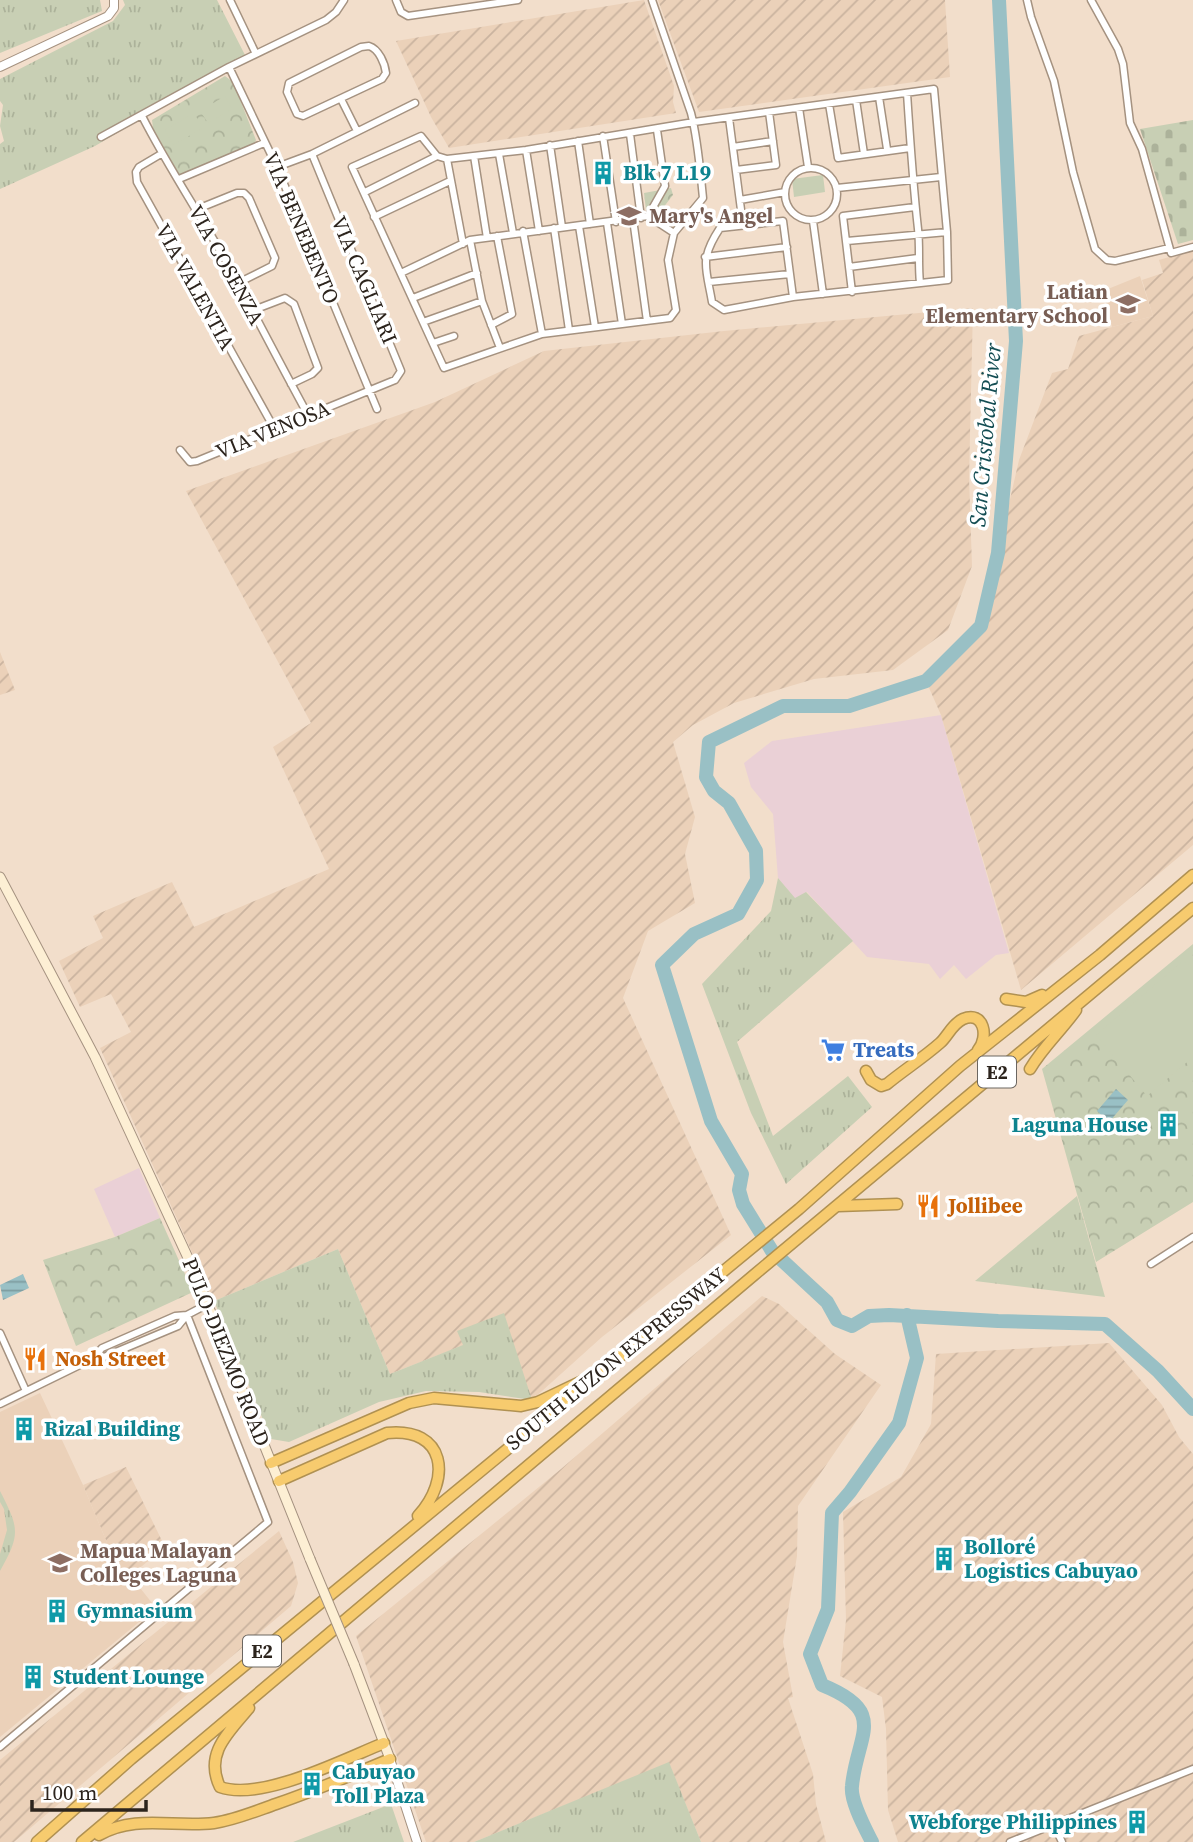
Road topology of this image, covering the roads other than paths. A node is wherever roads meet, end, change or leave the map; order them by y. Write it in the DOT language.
graph roads {
  1 [pos="114,0"];
  2 [pos="230,0"];
  3 [pos="396,0"];
  4 [pos="518,0"];
  5 [pos="652,0"];
  6 [pos="1027,0"];
  7 [pos="1091,0"];
  8 [pos="344,1"];
  9 [pos="256,54"];
  10 [pos="0,67"];
  11 [pos="229,67"];
  12 [pos="908,93"];
  13 [pos="879,97"];
  14 [pos="341,99"];
  15 [pos="856,100"];
  16 [pos="415,103"];
  17 [pos="830,104"];
  18 [pos="799,108"];
  19 [pos="769,112"];
  20 [pos="142,116"];
  21 [pos="729,118"];
  22 [pos="694,122"];
  23 [pos="657,130"];
  24 [pos="357,131"];
  25 [pos="630,134"];
  26 [pos="603,136"];
  27 [pos="101,137"];
  28 [pos="578,141"];
  29 [pos="773,141"];
  30 [pos="264,143"];
  31 [pos="550,145"];
  32 [pos="733,147"];
  33 [pos="910,148"];
  34 [pos="887,149"];
  35 [pos="526,150"];
  36 [pos="161,154"];
  37 [pos="312,154"];
  38 [pos="499,154"];
  39 [pos="864,154"];
  40 [pos="437,156"];
  41 [pos="474,156"];
  42 [pos="447,159"];
  43 [pos="277,167"];
  44 [pos="808,167"];
  45 [pos="736,170"];
  46 [pos="941,177"];
  47 [pos="179,179"];
  48 [pos="912,180"];
  49 [pos="450,181"];
  50 [pos="838,188"];
  51 [pos="365,192"];
  52 [pos="785,192"];
  53 [pos="740,200"];
  54 [pos="915,207"];
  55 [pos="195,210"];
  56 [pos="374,217"];
  57 [pos="641,218"];
  58 [pos="813,221"];
  59 [pos="616,222"];
  60 [pos="607,223"];
  61 [pos="590,224"];
  62 [pos="743,225"];
  63 [pos="579,226"];
  64 [pos="562,227"];
  65 [pos="554,228"];
  66 [pos="523,231"];
  67 [pos="539,231"];
  68 [pos="919,232"];
  69 [pos="947,232"];
  70 [pos="513,233"];
  71 [pos="674,233"];
  72 [pos="497,236"];
  73 [pos="487,237"];
  74 [pos="470,240"];
  75 [pos="847,241"];
  76 [pos="464,244"];
  77 [pos="787,247"];
  78 [pos="1193,247"];
  79 [pos="1169,248"];
  80 [pos="705,257"];
  81 [pos="918,258"];
  82 [pos="849,267"];
  83 [pos="401,273"];
  84 [pos="477,273"];
  85 [pos="790,274"];
  86 [pos="709,282"];
  87 [pos="239,283"];
  88 [pos="920,283"];
  89 [pos="852,292"];
  90 [pos="823,294"];
  91 [pos="413,298"];
  92 [pos="793,298"];
  93 [pos="482,301"];
  94 [pos="251,312"];
  95 [pos="647,321"];
  96 [pos="424,322"];
  97 [pos="622,324"];
  98 [pos="491,325"];
  99 [pos="594,327"];
  100 [pos="569,330"];
  101 [pos="542,334"];
  102 [pos="454,336"];
  103 [pos="433,343"];
  104 [pos="500,348"];
  105 [pos="291,384"];
  106 [pos="370,390"];
  107 [pos="377,409"];
  108 [pos="308,415"];
  109 [pos="274,429"];
  110 [pos="180,450"];
  111 [pos="1193,875"];
  112 [pos="0,877"];
  113 [pos="1193,908"];
  114 [pos="1072,978"];
  115 [pos="1006,999"];
  116 [pos="1083,999"];
  117 [pos="960,1066"];
  118 [pos="1030,1069"];
  119 [pos="866,1071"];
  120 [pos="897,1203"];
  121 [pos="838,1206"];
  122 [pos="1193,1237"];
  123 [pos="1152,1264"];
  124 [pos="208,1304"];
  125 [pos="187,1315"];
  126 [pos="0,1332"];
  127 [pos="597,1374"];
  128 [pos="26,1391"];
  129 [pos="0,1404"];
  130 [pos="271,1463"];
  131 [pos="279,1480"];
  132 [pos="394,1542"];
  133 [pos="271,1682"];
  134 [pos="384,1743"];
  135 [pos="0,1746"];
  136 [pos="390,1759"];
  137 [pos="1193,1769"];
  138 [pos="1054,1825"];
  139 [pos="37,1842"];
  140 [pos="84,1842"];
  141 [pos="417,1842"];
  142 [pos="1010,1842"];
  143 [pos="1062,1842"];
  1 -- 10 [label="street"];
  2 -- 9 [label="street"];
  3 -- 4 [label="street"];
  5 -- 22 [label="street"];
  6 -- 79 [label="street"];
  7 -- 79 [label="street"];
  8 -- 9 [label="street"];
  9 -- 11 [label="street"];
  11 -- 20 [label="street"];
  11 -- 30 [label="street, VIA BENEBENTO"];
  12 -- 13 [label="street"];
  12 -- 33 [label="street"];
  12 -- 46 [label="street"];
  13 -- 15 [label="street"];
  13 -- 34 [label="street"];
  14 -- 14 [label="street"];
  14 -- 24 [label="street"];
  15 -- 17 [label="street"];
  15 -- 39 [label="street"];
  16 -- 24 [label="street"];
  17 -- 18 [label="street"];
  17 -- 39 [label="street"];
  18 -- 19 [label="street"];
  18 -- 44 [label="street"];
  19 -- 21 [label="street"];
  19 -- 29 [label="street"];
  20 -- 27 [label="street"];
  20 -- 36 [label="street, VIA COSENZA"];
  21 -- 22 [label="street"];
  21 -- 32 [label="street"];
  22 -- 23 [label="street"];
  22 -- 71 [label="street"];
  23 -- 25 [label="street"];
  23 -- 57 [label="street"];
  24 -- 37 [label="street"];
  25 -- 26 [label="street"];
  25 -- 57 [label="street"];
  26 -- 28 [label="street"];
  26 -- 59 [label="street"];
  28 -- 31 [label="street"];
  28 -- 61 [label="street"];
  29 -- 32 [label="street"];
  29 -- 45 [label="street"];
  30 -- 43 [label="street, VIA BENEBENTO"];
  30 -- 47 [label="street"];
  31 -- 35 [label="street"];
  31 -- 64 [label="street"];
  32 -- 45 [label="street"];
  33 -- 34 [label="street"];
  33 -- 48 [label="street"];
  34 -- 39 [label="street"];
  35 -- 38 [label="street"];
  35 -- 67 [label="street"];
  36 -- 47 [label="street, VIA COSENZA"];
  36 -- 109 [label="street, VIA VALENTIA"];
  37 -- 43 [label="street"];
  37 -- 106 [label="street, VIA CAGLIARI"];
  38 -- 41 [label="street"];
  38 -- 70 [label="street"];
  40 -- 42 [label="street"];
  40 -- 51 [label="street"];
  40 -- 51 [label="street"];
  41 -- 42 [label="street"];
  41 -- 73 [label="street"];
  42 -- 49 [label="street"];
  43 -- 106 [label="street, VIA BENEBENTO"];
  44 -- 50 [label="street"];
  44 -- 52 [label="street"];
  45 -- 53 [label="street"];
  46 -- 48 [label="street"];
  46 -- 69 [label="street"];
  47 -- 55 [label="street, VIA COSENZA"];
  48 -- 50 [label="street"];
  48 -- 54 [label="street"];
  49 -- 56 [label="street"];
  49 -- 76 [label="street"];
  50 -- 58 [label="street"];
  51 -- 56 [label="street"];
  52 -- 53 [label="street"];
  52 -- 58 [label="street"];
  53 -- 62 [label="street"];
  54 -- 68 [label="street"];
  54 -- 75 [label="street"];
  55 -- 87 [label="street, VIA COSENZA"];
  55 -- 87 [label="street"];
  56 -- 83 [label="street"];
  57 -- 59 [label="street"];
  57 -- 71 [label="street"];
  57 -- 95 [label="street"];
  58 -- 90 [label="street"];
  59 -- 60 [label="street"];
  60 -- 61 [label="street"];
  60 -- 97 [label="street"];
  61 -- 63 [label="street"];
  62 -- 77 [label="street"];
  62 -- 80 [label="street"];
  63 -- 64 [label="street"];
  63 -- 99 [label="street"];
  64 -- 65 [label="street"];
  65 -- 67 [label="street"];
  65 -- 100 [label="street"];
  66 -- 67 [label="street"];
  66 -- 70 [label="street"];
  66 -- 101 [label="street"];
  68 -- 69 [label="street"];
  68 -- 75 [label="street"];
  68 -- 81 [label="street"];
  69 -- 88 [label="street"];
  70 -- 72 [label="street"];
  71 -- 95 [label="street"];
  72 -- 73 [label="street"];
  72 -- 98 [label="street"];
  73 -- 74 [label="street"];
  74 -- 76 [label="street"];
  74 -- 84 [label="street"];
  75 -- 82 [label="street"];
  76 -- 83 [label="street"];
  77 -- 80 [label="street"];
  77 -- 85 [label="street"];
  78 -- 79 [label="street"];
  80 -- 86 [label="street"];
  81 -- 82 [label="street"];
  81 -- 88 [label="street"];
  82 -- 89 [label="street"];
  83 -- 91 [label="street"];
  84 -- 91 [label="street"];
  84 -- 93 [label="street"];
  85 -- 86 [label="street"];
  85 -- 92 [label="street"];
  86 -- 92 [label="street"];
  87 -- 94 [label="street, VIA COSENZA"];
  88 -- 89 [label="street"];
  89 -- 90 [label="street"];
  90 -- 92 [label="street"];
  91 -- 96 [label="street"];
  93 -- 96 [label="street"];
  93 -- 98 [label="street"];
  94 -- 105 [label="street, VIA COSENZA"];
  94 -- 105 [label="street"];
  95 -- 97 [label="street"];
  96 -- 103 [label="street"];
  97 -- 99 [label="street"];
  98 -- 104 [label="street"];
  99 -- 100 [label="street"];
  100 -- 101 [label="street"];
  101 -- 104 [label="street"];
  102 -- 103 [label="street"];
  103 -- 104 [label="street"];
  105 -- 108 [label="street, VIA COSENZA"];
  106 -- 107 [label="street, VIA BENEBENTO"];
  106 -- 108 [label="street, VIA VENOSA"];
  108 -- 109 [label="street, VIA VENOSA"];
  109 -- 110 [label="street, VIA VENOSA"];
  111 -- 114 [label="highway, SOUTH LUZON EXPRESSWAY / E2"];
  112 -- 124 [label="main road, PULO-DIEZMO ROAD"];
  113 -- 116 [label="highway, SOUTH LUZON EXPRESSWAY / E2"];
  114 -- 115 [label="highway"];
  114 -- 117 [label="highway, SOUTH LUZON EXPRESSWAY / E2"];
  116 -- 118 [label="highway"];
  116 -- 121 [label="highway, SOUTH LUZON EXPRESSWAY / E2"];
  117 -- 119 [label="highway"];
  117 -- 127 [label="highway, SOUTH LUZON EXPRESSWAY / E2"];
  120 -- 121 [label="highway"];
  121 -- 133 [label="highway, SOUTH LUZON EXPRESSWAY / E2"];
  122 -- 123 [label="street"];
  124 -- 125 [label="street"];
  124 -- 130 [label="main road, PULO-DIEZMO ROAD"];
  125 -- 128 [label="street"];
  125 -- 135 [label="street"];
  126 -- 128 [label="street"];
  127 -- 130 [label="highway"];
  127 -- 132 [label="highway, SOUTH LUZON EXPRESSWAY / E2"];
  128 -- 129 [label="street"];
  130 -- 131 [label="main road, PULO-DIEZMO ROAD"];
  131 -- 132 [label="highway"];
  131 -- 134 [label="main road, PULO-DIEZMO ROAD, bridge"];
  132 -- 139 [label="highway, SOUTH LUZON EXPRESSWAY / E2"];
  133 -- 134 [label="highway"];
  133 -- 140 [label="highway, SOUTH LUZON EXPRESSWAY / E2"];
  134 -- 136 [label="main road, PULO-DIEZMO ROAD"];
  136 -- 140 [label="highway"];
  136 -- 141 [label="street, PULO-DIEZMO ROAD"];
  137 -- 138 [label="street"];
  138 -- 142 [label="street"];
  138 -- 143 [label="street"];
}
